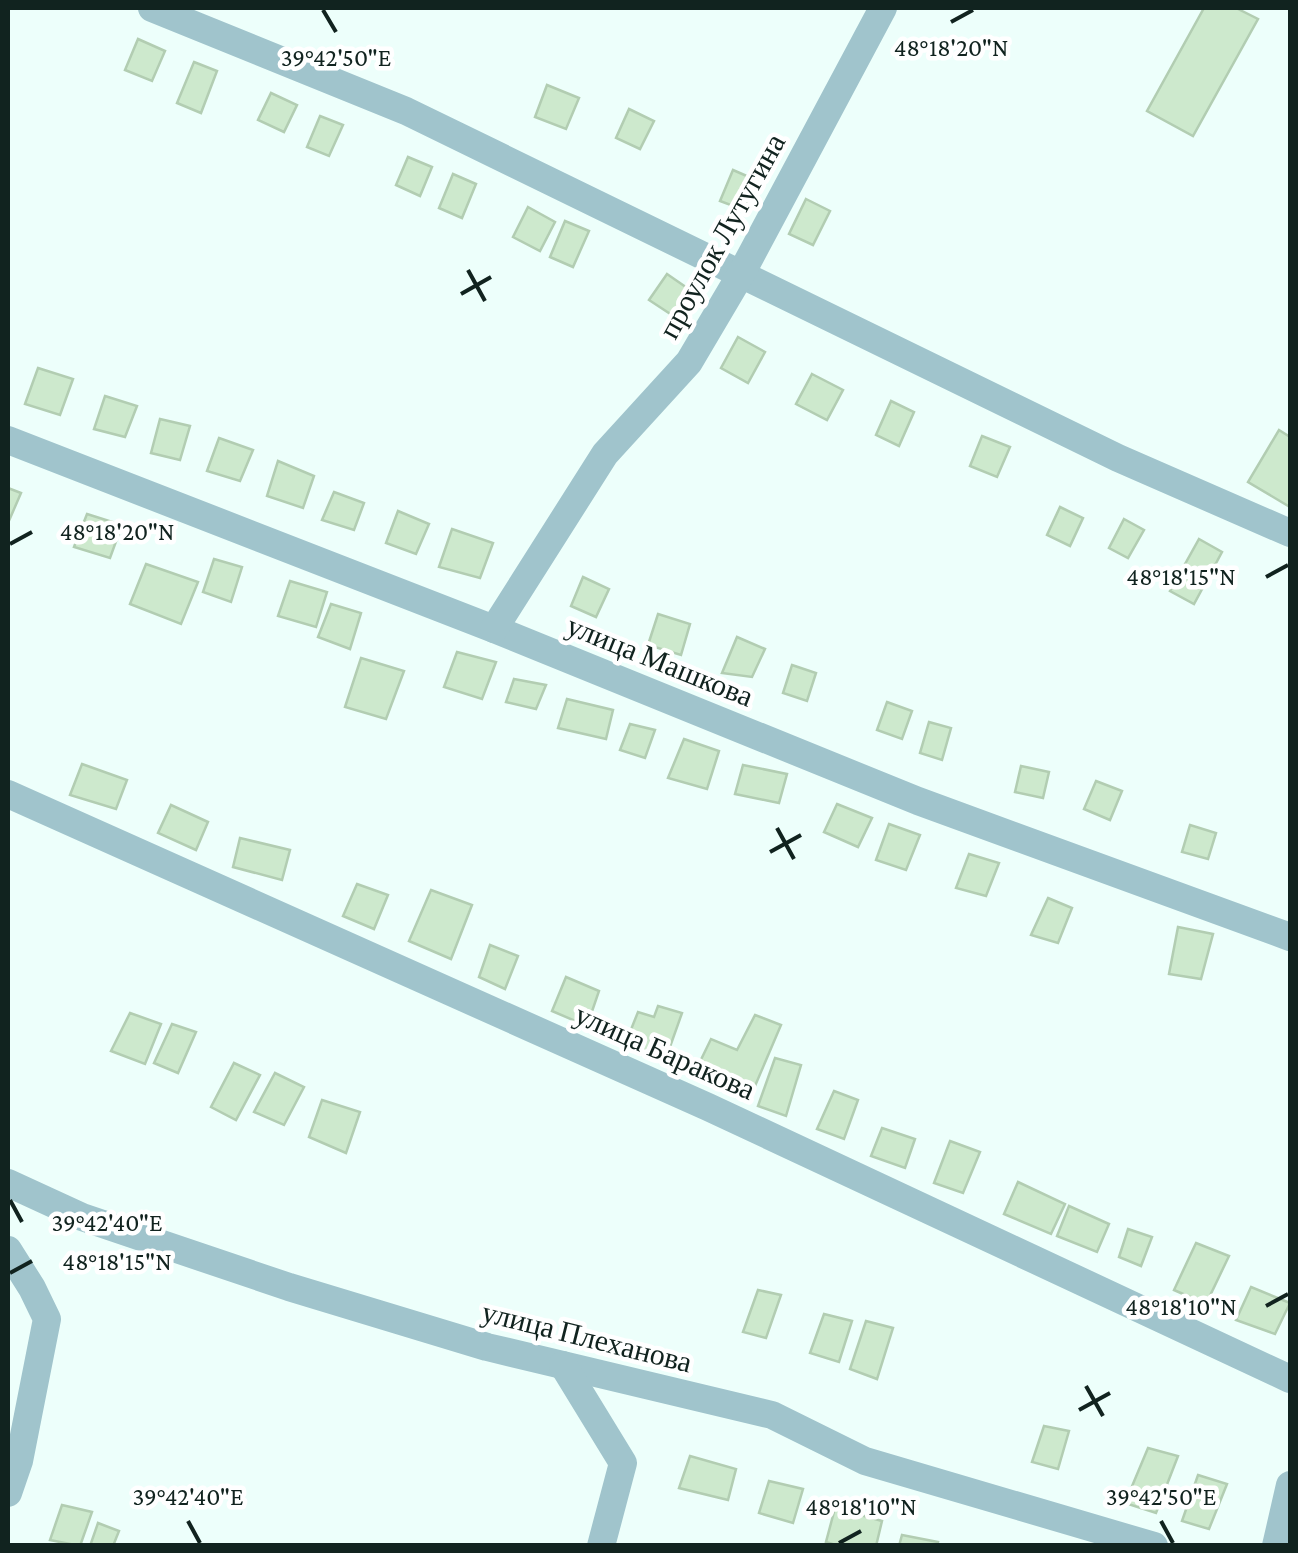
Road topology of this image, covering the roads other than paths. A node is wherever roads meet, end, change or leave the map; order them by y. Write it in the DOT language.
graph roads {
  1 [pos="152,8"];
  2 [pos="883,8"];
  3 [pos="741,274"];
  4 [pos="8,440"];
  5 [pos="1290,533"];
  6 [pos="494,629"];
  7 [pos="8,794"];
  8 [pos="1290,936"];
  9 [pos="8,1184"];
  10 [pos="8,1250"];
  11 [pos="564,1365"];
  12 [pos="1290,1379"];
  13 [pos="1290,1485"];
  14 [pos="8,1493"];
  15 [pos="601,1546"];
  16 [pos="1154,1546"];
  17 [pos="1276,1546"];
  1 -- 3 [label="street"];
  2 -- 3 [label="street, проулок Лутугина"];
  3 -- 5 [label="street"];
  3 -- 6 [label="street, проулок Лутугина"];
  4 -- 6 [label="street, улица Машкова"];
  6 -- 8 [label="street, улица Машкова"];
  7 -- 12 [label="street, улица Баракова"];
  9 -- 11 [label="street, улица Плеханова"];
  10 -- 14 [label="street"];
  11 -- 15 [label="street"];
  11 -- 16 [label="street, улица Плеханова"];
  13 -- 17 [label="street"];
}
